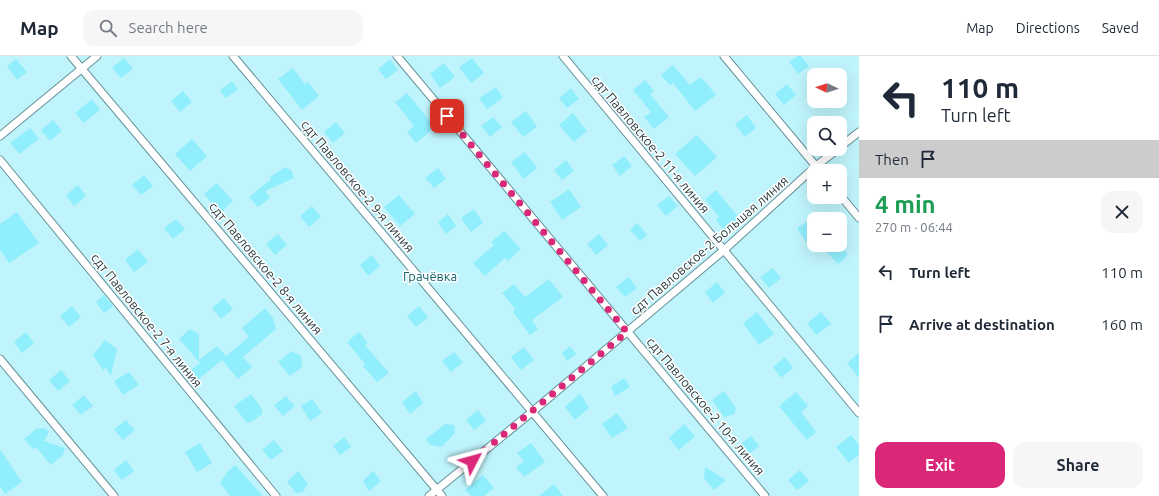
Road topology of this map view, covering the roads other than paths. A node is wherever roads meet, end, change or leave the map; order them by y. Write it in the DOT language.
graph roads {
  1 [pos="71,56"];
  2 [pos="97,56"];
  3 [pos="233,56"];
  4 [pos="397,56"];
  5 [pos="563,56"];
  6 [pos="724,56"];
  7 [pos="82,68"];
  8 [pos="859,132"];
  9 [pos="0,136"];
  10 [pos="847,141"];
  11 [pos="831,156"];
  12 [pos="0,160"];
  13 [pos="814,164"];
  14 [pos="823,164"];
  15 [pos="807,178"];
  16 [pos="847,204"];
  17 [pos="859,218"];
  18 [pos="724,250"];
  19 [pos="627,332"];
  20 [pos="0,359"];
  21 [pos="532,412"];
  22 [pos="859,413"];
  23 [pos="436,490"];
  24 [pos="114,496"];
  25 [pos="276,496"];
  26 [pos="429,496"];
  27 [pos="442,496"];
  28 [pos="603,496"];
  29 [pos="765,496"];
  1 -- 7 [label="lane, сдт Павловское-2 8-я линия"];
  2 -- 7 [label="lane"];
  3 -- 21 [label="lane, сдт Павловское-2 9-я линия"];
  4 -- 19 [label="lane, сдт Павловское-2 10-я линия"];
  5 -- 18 [label="lane, сдт Павловское-2 11-я линия"];
  6 -- 13 [label="lane"];
  7 -- 9 [label="lane"];
  7 -- 23 [label="lane, сдт Павловское-2 8-я линия"];
  8 -- 10 [label="lane"];
  11 -- 14 [label="lane, сдт Павловское-2 Большая линия"];
  12 -- 25 [label="lane, сдт Павловское-2 7-я линия"];
  15 -- 18 [label="lane, сдт Павловское-2 Большая линия"];
  16 -- 17 [label="lane"];
  18 -- 19 [label="lane, сдт Павловское-2 Большая линия"];
  18 -- 22 [label="lane, сдт Павловское-2 11-я линия"];
  19 -- 21 [label="lane, сдт Павловское-2 Большая линия"];
  19 -- 29 [label="lane, сдт Павловское-2 10-я линия"];
  20 -- 24 [label="lane"];
  21 -- 23 [label="lane, сдт Павловское-2 Большая линия"];
  21 -- 28 [label="lane, сдт Павловское-2 9-я линия"];
  23 -- 26 [label="lane, сдт Павловское-2 Большая линия"];
  23 -- 27 [label="lane, сдт Павловское-2 8-я линия"];
}
